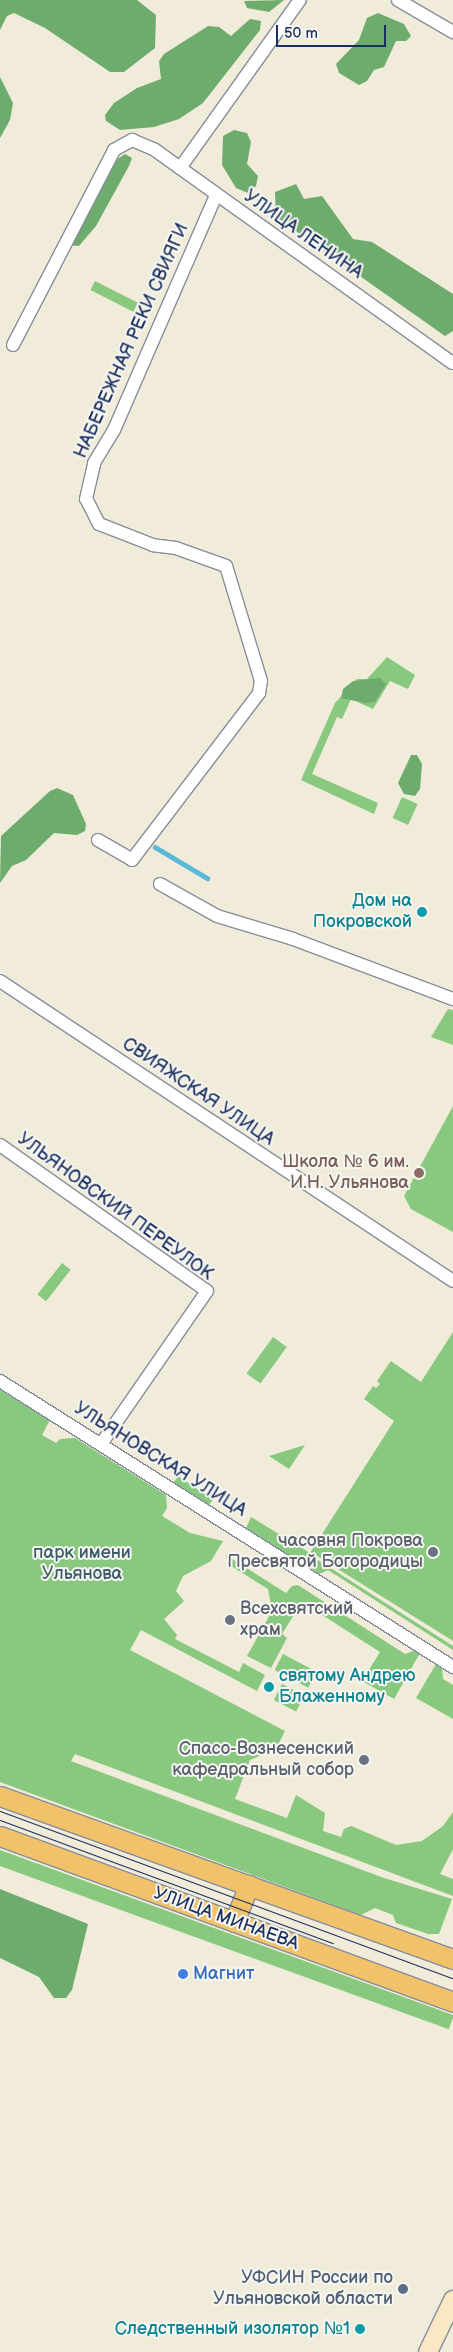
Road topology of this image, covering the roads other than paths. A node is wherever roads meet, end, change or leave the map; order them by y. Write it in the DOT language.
graph roads {
  1 [pos="300,0"];
  2 [pos="398,0"];
  3 [pos="453,32"];
  4 [pos="180,168"];
  5 [pos="216,195"];
  6 [pos="12,345"];
  7 [pos="453,363"];
  8 [pos="98,840"];
  9 [pos="160,884"];
  10 [pos="0,981"];
  11 [pos="453,1000"];
  12 [pos="0,1145"];
  13 [pos="453,1281"];
  14 [pos="0,1381"];
  15 [pos="101,1444"];
  16 [pos="453,1666"];
  17 [pos="0,1796"];
  18 [pos="0,1836"];
  19 [pos="249,1885"];
  20 [pos="234,1922"];
  21 [pos="453,1959"];
  22 [pos="453,2002"];
  23 [pos="453,2300"];
  24 [pos="428,2352"];
  1 -- 4 [label="street"];
  2 -- 3 [label="street"];
  4 -- 5 [label="street, УЛИЦА ЛЕНИНА"];
  4 -- 6 [label="street, УЛИЦА ЛЕНИНА"];
  5 -- 7 [label="street, УЛИЦА ЛЕНИНА"];
  5 -- 8 [label="street, НАБЕРЕЖНАЯ РЕКИ СВИЯГИ"];
  9 -- 11 [label="street"];
  10 -- 13 [label="street, СВИЯЖСКАЯ УЛИЦА"];
  12 -- 15 [label="street, УЛЬЯНОВСКИЙ ПЕРЕУЛОК"];
  14 -- 15 [label="street, УЛЬЯНОВСКАЯ УЛИЦА"];
  15 -- 16 [label="street, УЛЬЯНОВСКАЯ УЛИЦА"];
  17 -- 19 [label="main road"];
  18 -- 20 [label="main road, УЛИЦА МИНАЕВА"];
  19 -- 20 [label="main road"];
  19 -- 21 [label="main road"];
  20 -- 22 [label="main road, УЛИЦА МИНАЕВА"];
  23 -- 24 [label="main road"];
}
